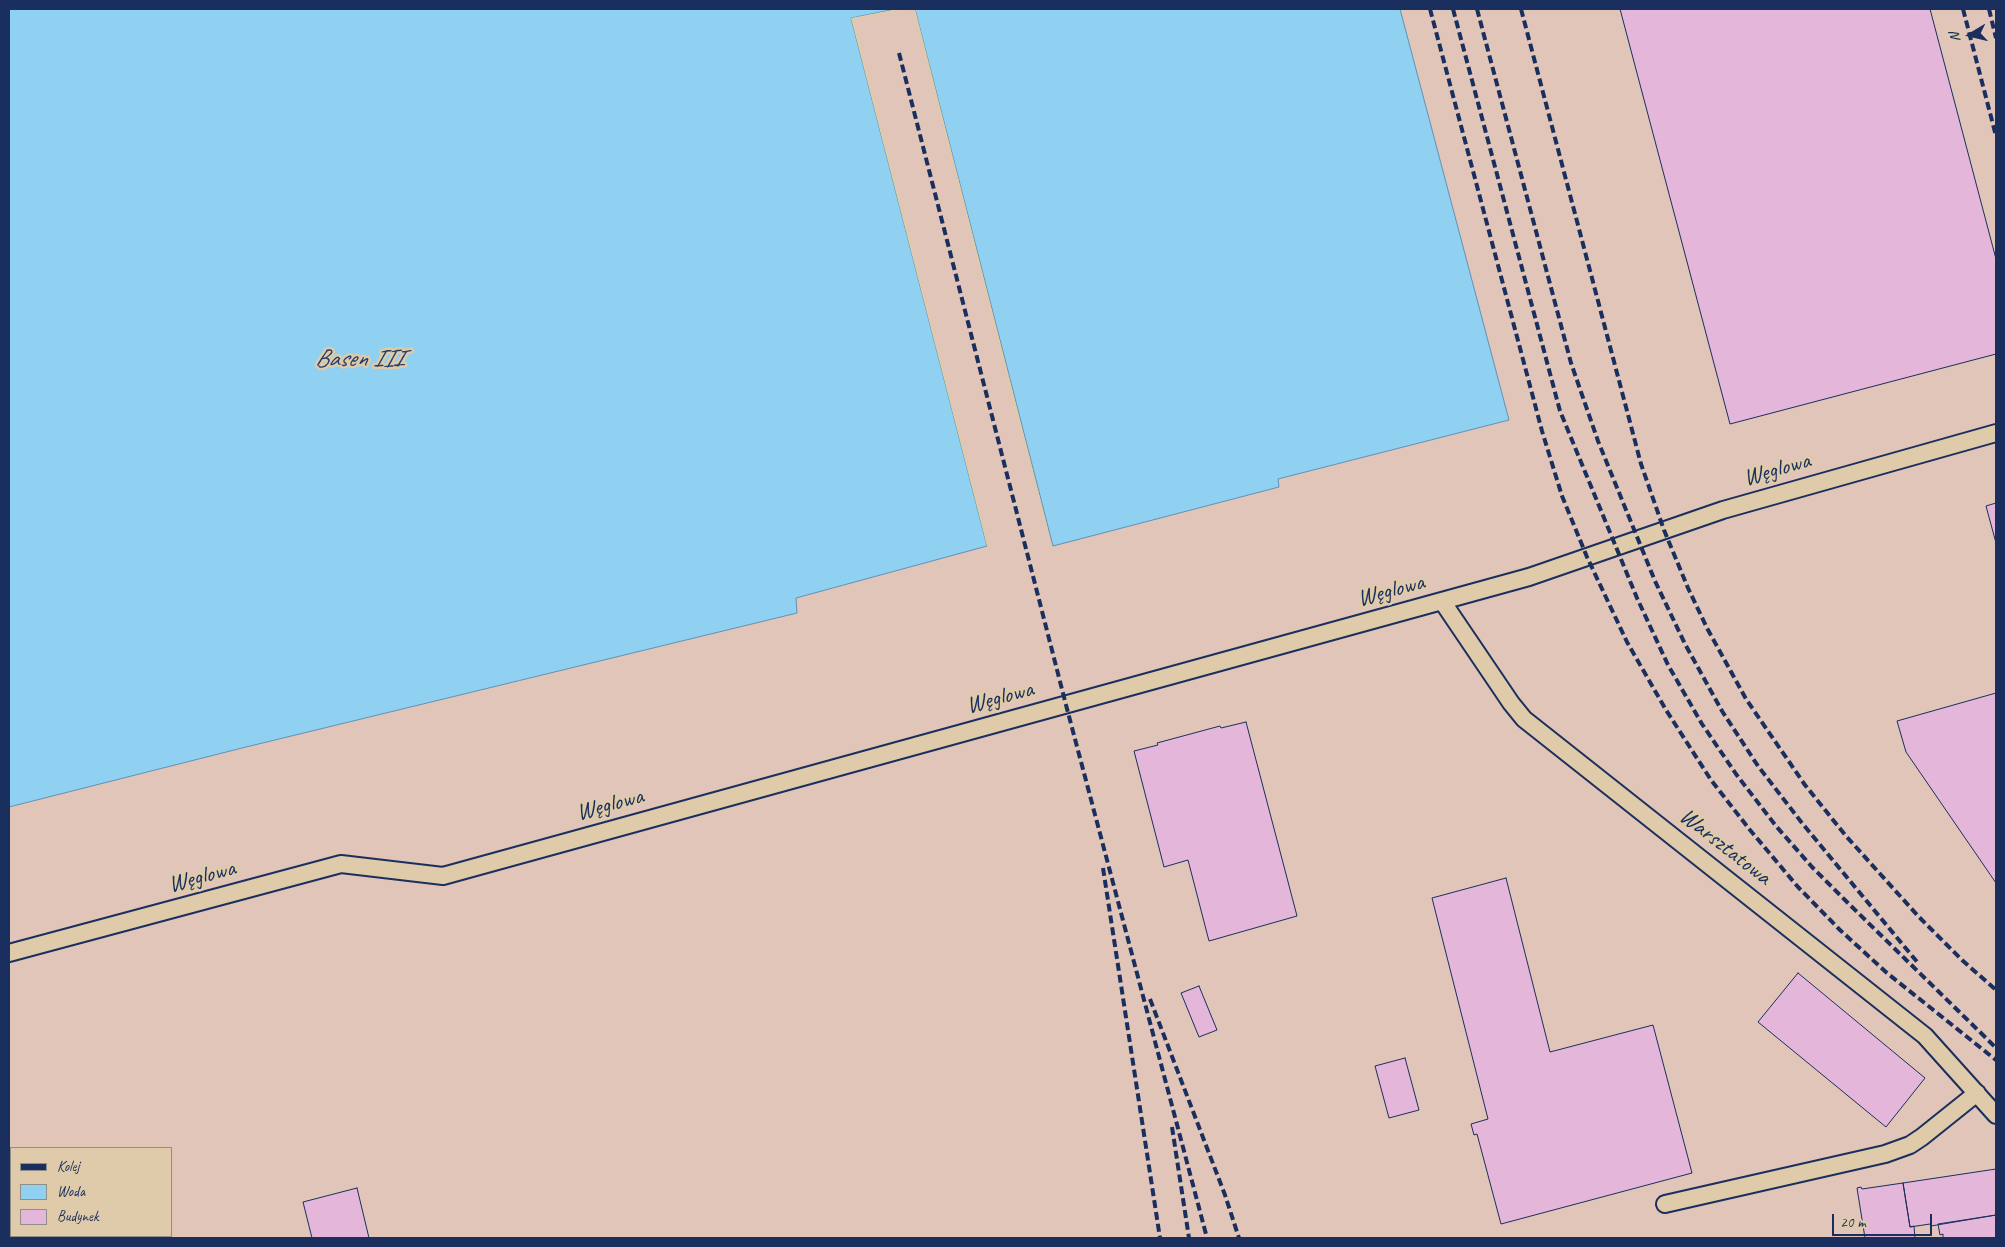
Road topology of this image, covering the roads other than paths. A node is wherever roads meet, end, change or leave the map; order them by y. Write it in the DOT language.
graph roads {
  1 [pos="1996,433"];
  2 [pos="1442,601"];
  3 [pos="9,953"];
  4 [pos="1977,1093"];
  5 [pos="1996,1115"];
  6 [pos="1664,1204"];
  1 -- 2 [label="lane, Węglowa"];
  2 -- 3 [label="lane, Węglowa"];
  2 -- 4 [label="lane, Warsztatowa"];
  4 -- 5 [label="lane, Warsztatowa"];
  4 -- 6 [label="lane"];
}
